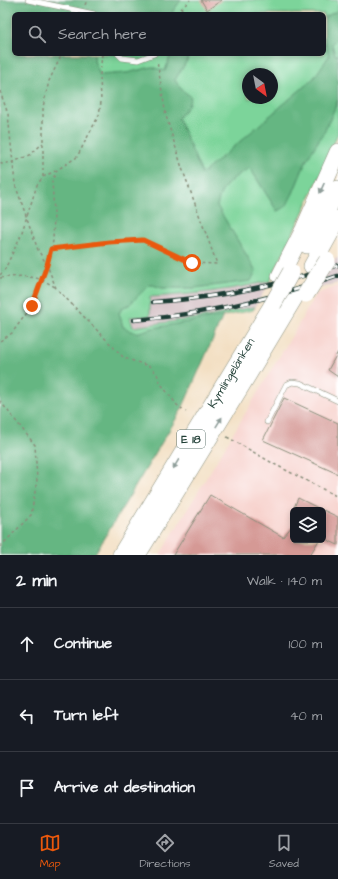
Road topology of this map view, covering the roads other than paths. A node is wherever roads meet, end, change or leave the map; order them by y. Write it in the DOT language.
graph roads {
  1 [pos="28,0"];
  2 [pos="85,12"];
  3 [pos="120,56"];
  4 [pos="149,56"];
  5 [pos="338,152"];
  6 [pos="338,189"];
  7 [pos="338,219"];
  8 [pos="338,243"];
  9 [pos="319,264"];
  10 [pos="286,274"];
  11 [pos="338,401"];
  12 [pos="267,422"];
  13 [pos="121,555"];
  14 [pos="137,555"];
  1 -- 2 [label="lane"];
  3 -- 4 [label="lane"];
  5 -- 10 [label="highway, one-way"];
  6 -- 10 [label="highway, Kymlingelänken / E 18"];
  7 -- 9 [label="highway, Kymlingelänken / E 18"];
  8 -- 9 [label="highway"];
  14 -- 9 [label="highway, Kymlingelänken / E 18, one-way"];
  10 -- 13 [label="highway, Kymlingelänken / E 18, one-way, bridge"];
  11 -- 12 [label="lane"];
}
